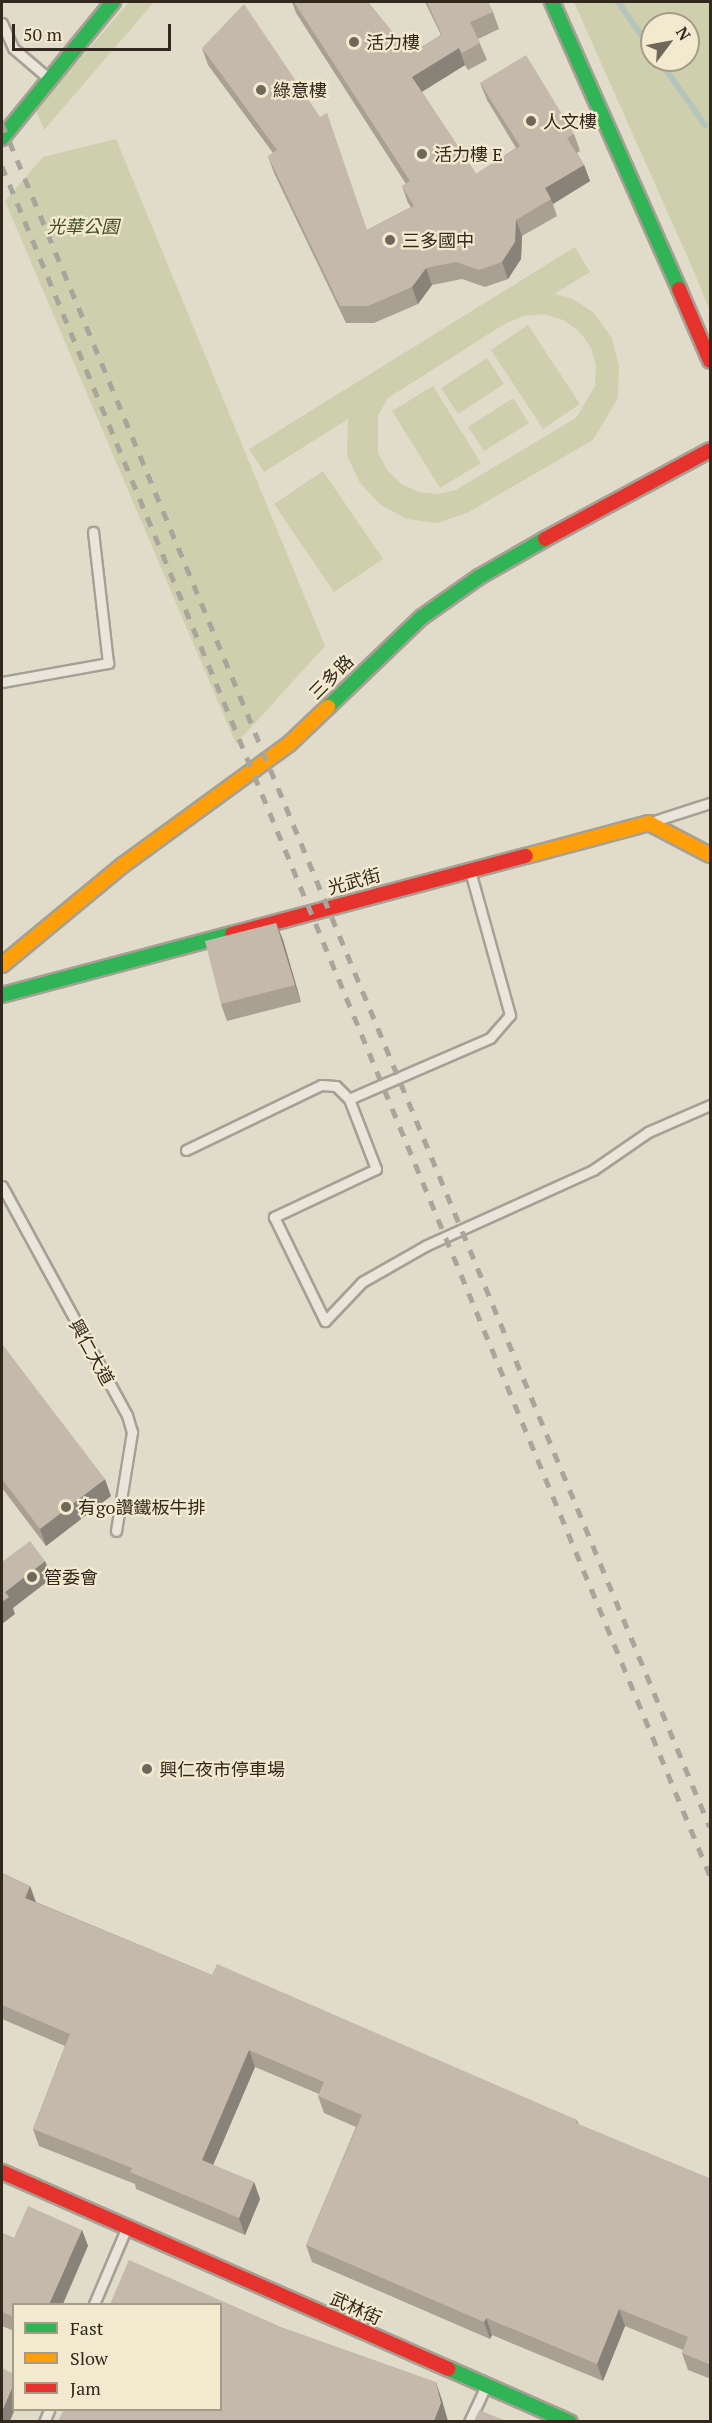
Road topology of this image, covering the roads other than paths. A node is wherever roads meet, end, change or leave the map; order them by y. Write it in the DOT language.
graph roads {
  1 [pos="113,2"];
  2 [pos="552,2"];
  3 [pos="2,23"];
  4 [pos="49,78"];
  5 [pos="2,138"];
  6 [pos="711,361"];
  7 [pos="711,450"];
  8 [pos="93,532"];
  9 [pos="2,682"];
  10 [pos="711,803"];
  11 [pos="650,823"];
  12 [pos="711,855"];
  13 [pos="469,868"];
  14 [pos="2,965"];
  15 [pos="2,994"];
  16 [pos="349,1099"];
  17 [pos="711,1105"];
  18 [pos="186,1150"];
  19 [pos="2,1186"];
  20 [pos="116,1531"];
  21 [pos="2,2172"];
  22 [pos="127,2227"];
  23 [pos="94,2303"];
  24 [pos="486,2384"];
  25 [pos="469,2421"];
  26 [pos="570,2421"];
  1 -- 4 [label="street"];
  2 -- 6 [label="street"];
  3 -- 4 [label="lane"];
  4 -- 5 [label="street"];
  7 -- 14 [label="street, 三多路"];
  8 -- 9 [label="lane"];
  10 -- 11 [label="lane"];
  11 -- 12 [label="street"];
  11 -- 13 [label="street, 光武街"];
  13 -- 15 [label="street, 光武街"];
  13 -- 16 [label="lane"];
  16 -- 17 [label="lane"];
  16 -- 18 [label="lane"];
  19 -- 20 [label="lane, 興仁大道"];
  21 -- 22 [label="street, 武林街"];
  22 -- 23 [label="lane"];
  22 -- 24 [label="street, 武林街"];
  24 -- 25 [label="lane"];
  24 -- 26 [label="street, 武林街"];
}
